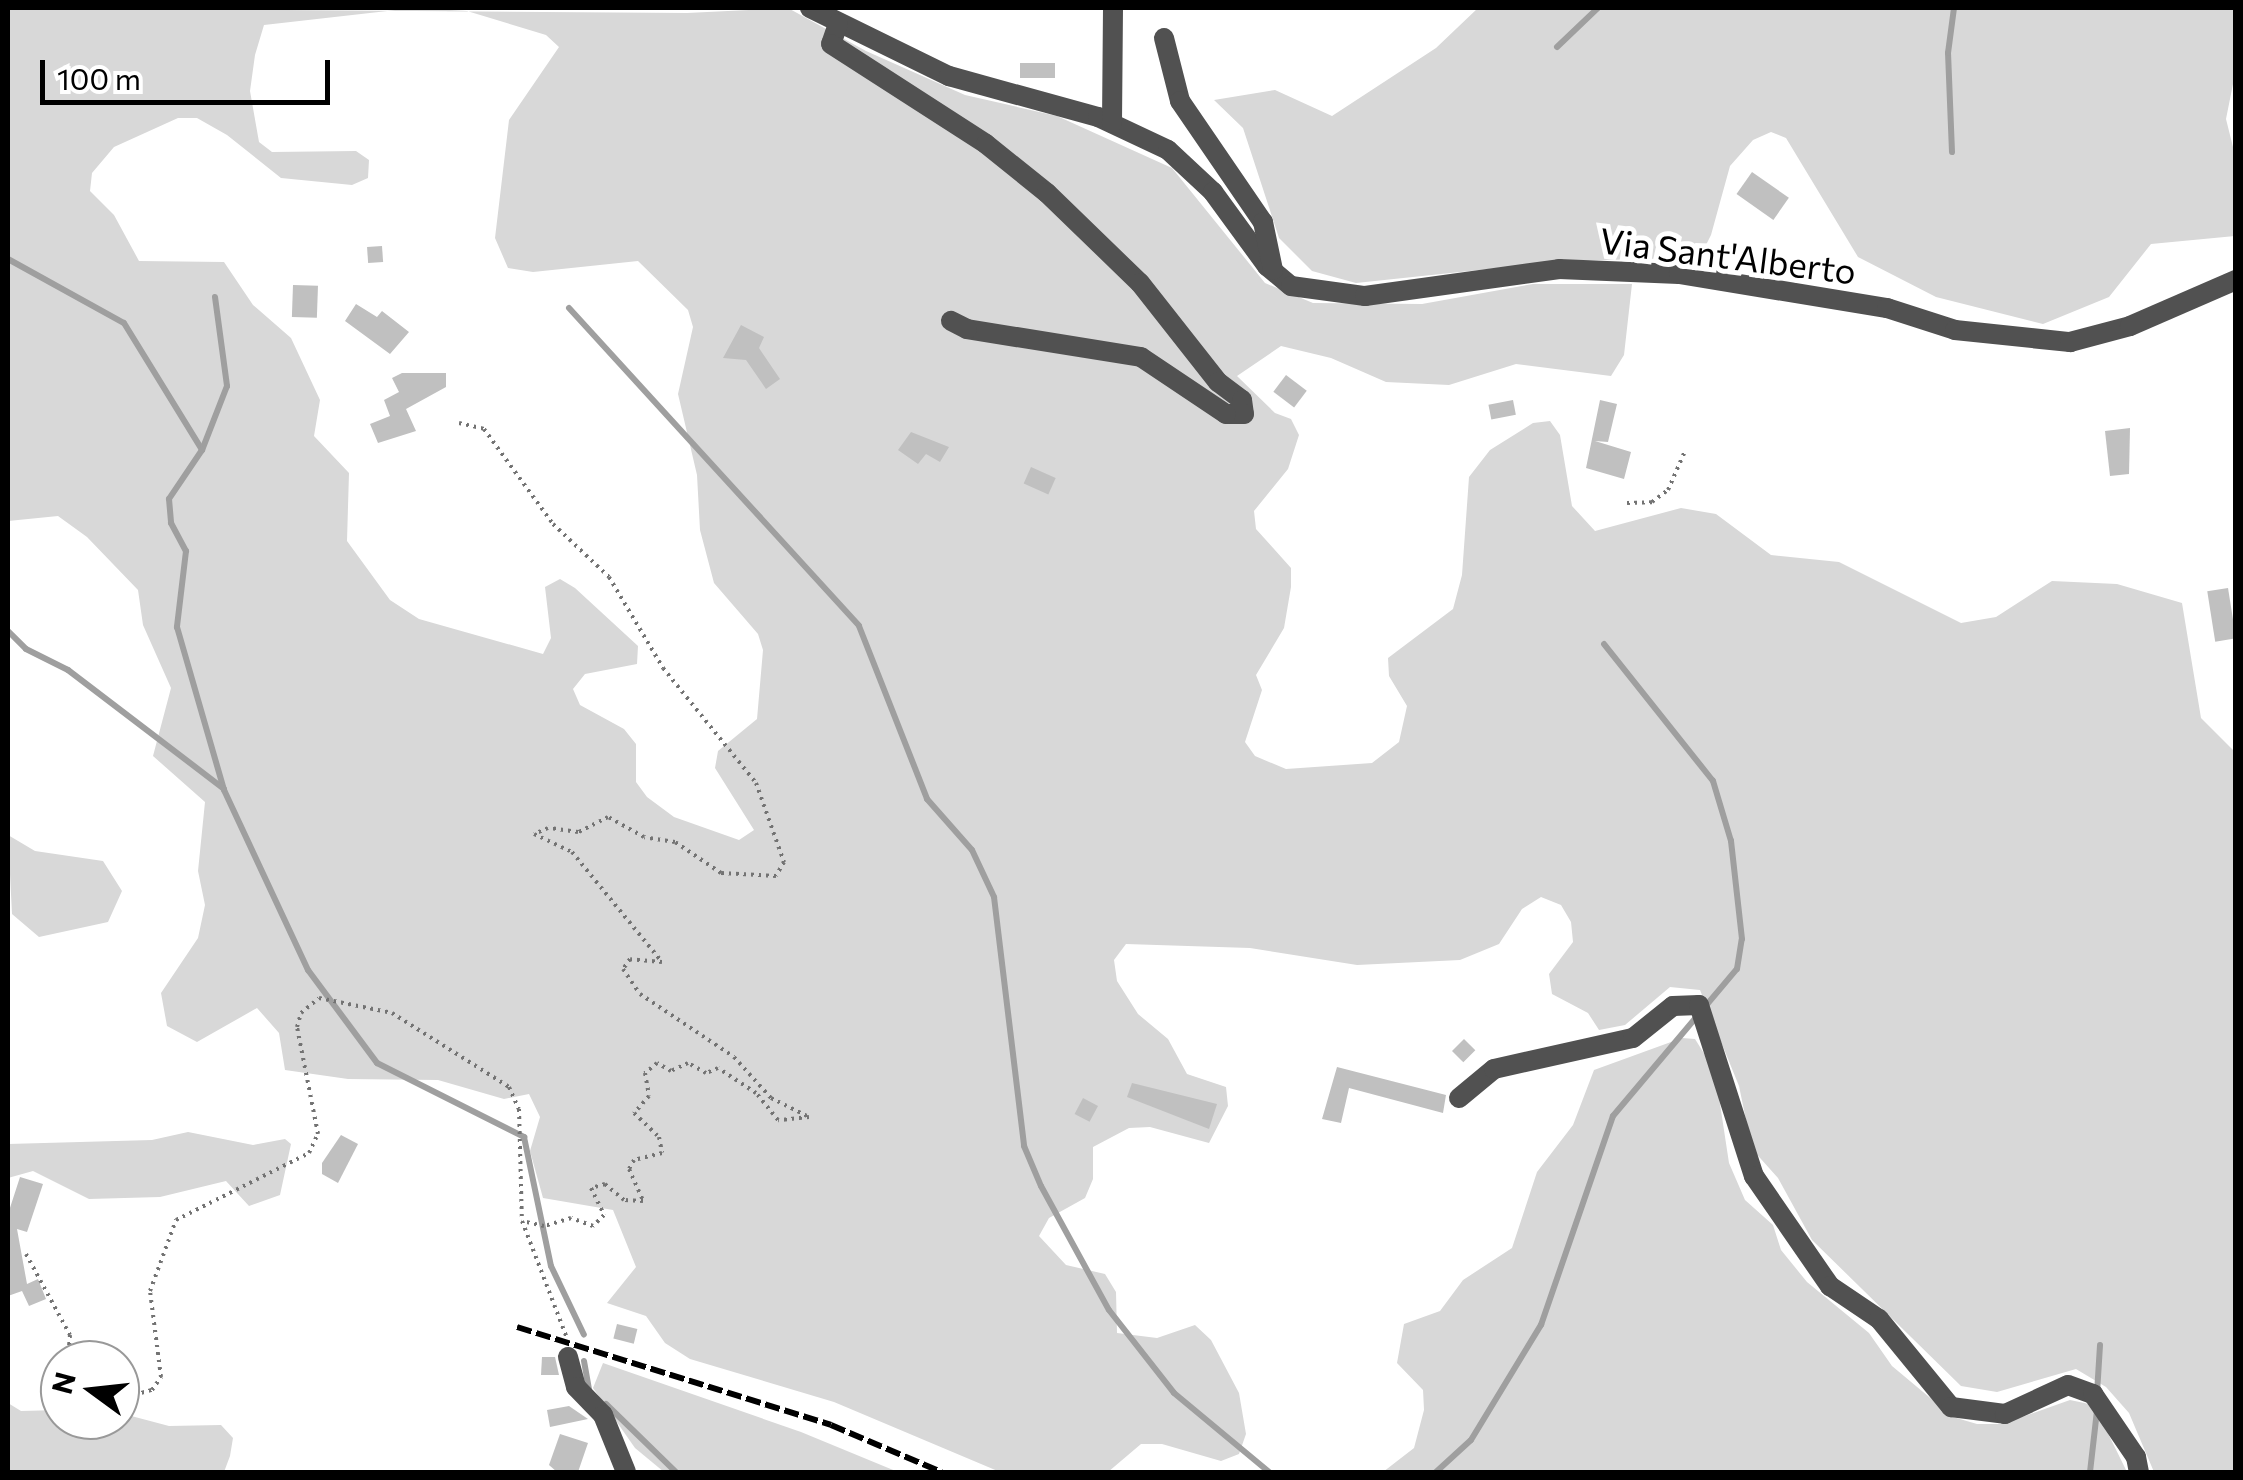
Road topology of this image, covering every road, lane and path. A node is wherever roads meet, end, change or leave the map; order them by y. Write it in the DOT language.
graph roads {
  1 [pos="810,8"];
  2 [pos="1114,8"];
  3 [pos="838,24"];
  4 [pos="1164,38"];
  5 [pos="1112,124"];
  6 [pos="1274,272"];
  7 [pos="2236,280"];
  8 [pos="952,321"];
  9 [pos="459,423"];
  10 [pos="1685,451"];
  11 [pos="1626,502"];
  12 [pos="1459,1098"];
  13 [pos="522,1220"];
  14 [pos="26,1254"];
  15 [pos="70,1340"];
  16 [pos="568,1356"];
  17 [pos="140,1393"];
  18 [pos="626,1472"];
  19 [pos="2139,1472"];
  1 -- 3 [label="street"];
  2 -- 5 [label="street"];
  3 -- 5 [label="street"];
  3 -- 8 [label="street"];
  4 -- 6 [label="street"];
  5 -- 6 [label="street"];
  6 -- 7 [label="street, Via Sant'Alberto"];
  9 -- 13 [label="path"];
  10 -- 11 [label="path"];
  12 -- 19 [label="street"];
  13 -- 16 [label="path"];
  13 -- 17 [label="path"];
  14 -- 15 [label="path"];
  16 -- 18 [label="street"];
}
